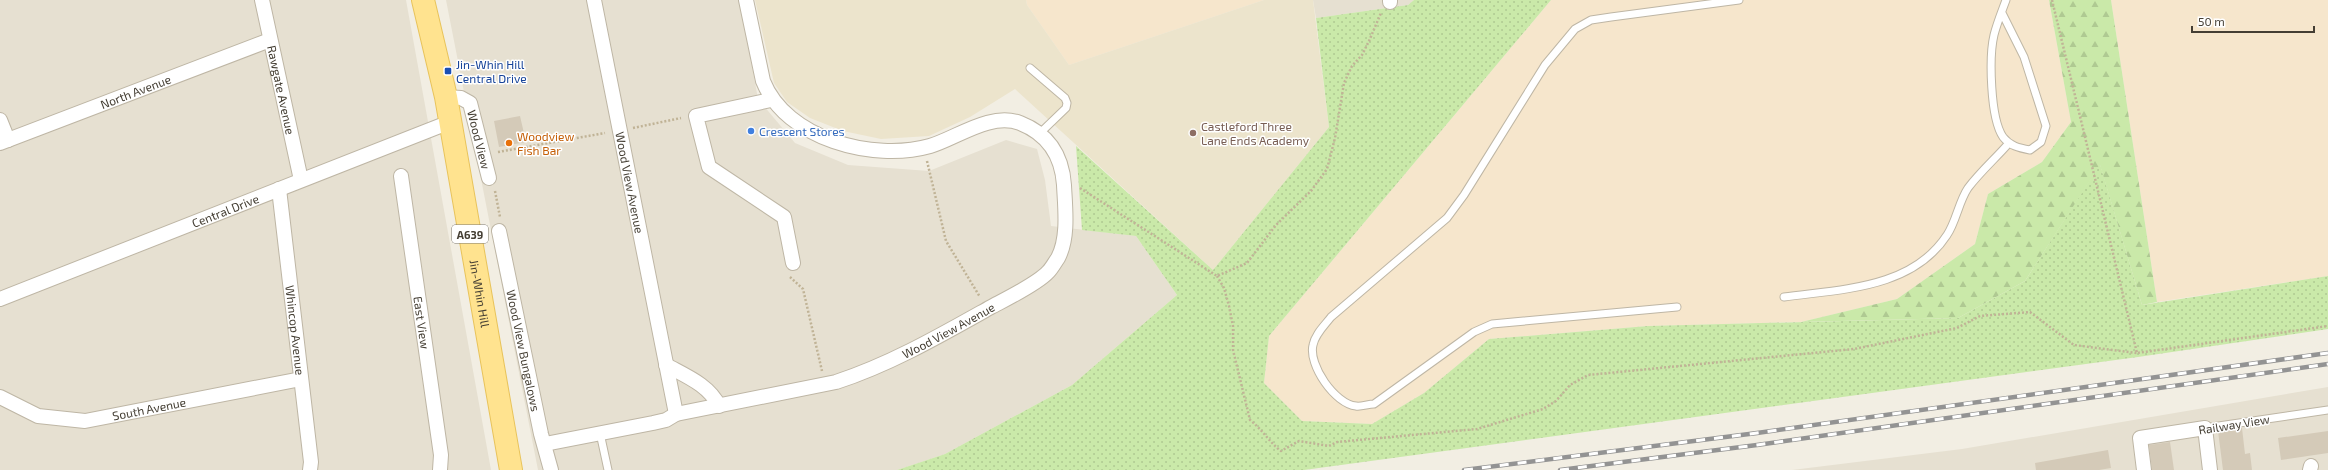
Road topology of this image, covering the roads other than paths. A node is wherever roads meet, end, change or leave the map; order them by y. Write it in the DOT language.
graph roads {
  1 [pos="262,0"];
  2 [pos="423,0"];
  3 [pos="594,0"];
  4 [pos="746,0"];
  5 [pos="1739,0"];
  6 [pos="2006,0"];
  7 [pos="2002,13"];
  8 [pos="270,40"];
  9 [pos="1030,68"];
  10 [pos="446,97"];
  11 [pos="771,100"];
  12 [pos="0,120"];
  13 [pos="450,122"];
  14 [pos="1039,134"];
  15 [pos="4,141"];
  16 [pos="2009,143"];
  17 [pos="400,176"];
  18 [pos="489,178"];
  19 [pos="301,180"];
  20 [pos="279,189"];
  21 [pos="499,231"];
  22 [pos="792,263"];
  23 [pos="1784,297"];
  24 [pos="0,299"];
  25 [pos="1677,307"];
  26 [pos="666,365"];
  27 [pos="301,379"];
  28 [pos="0,398"];
  29 [pos="718,406"];
  30 [pos="2328,410"];
  31 [pos="676,414"];
  32 [pos="2205,428"];
  33 [pos="600,433"];
  34 [pos="545,444"];
  35 [pos="310,470"];
  36 [pos="440,470"];
  37 [pos="511,470"];
  38 [pos="551,470"];
  39 [pos="608,470"];
  40 [pos="2144,470"];
  41 [pos="2210,470"];
  1 -- 8 [label="street, Rawgate Avenue"];
  2 -- 10 [label="main road, Jin-Whin Hill / A639"];
  3 -- 26 [label="street, Wood View Avenue"];
  4 -- 11 [label="street"];
  5 -- 25 [label="lane"];
  6 -- 7 [label="lane"];
  7 -- 16 [label="lane"];
  7 -- 16 [label="lane"];
  8 -- 15 [label="street, North Avenue"];
  8 -- 19 [label="street, Rawgate Avenue"];
  9 -- 14 [label="lane"];
  10 -- 13 [label="main road, Jin-Whin Hill / A639"];
  10 -- 18 [label="street, Wood View"];
  11 -- 14 [label="street"];
  11 -- 22 [label="street"];
  12 -- 15 [label="street"];
  13 -- 19 [label="street, Central Drive"];
  13 -- 37 [label="main road, Jin-Whin Hill / A639"];
  14 -- 29 [label="street, Wood View Avenue"];
  16 -- 23 [label="lane"];
  17 -- 36 [label="street, East View"];
  19 -- 20 [label="street, Central Drive"];
  20 -- 24 [label="street, Central Drive"];
  20 -- 27 [label="street, Whincop Avenue"];
  21 -- 34 [label="street, Wood View Bungalows"];
  26 -- 29 [label="street"];
  26 -- 31 [label="street, Wood View Avenue"];
  27 -- 28 [label="street, South Avenue"];
  27 -- 35 [label="street, Whincop Avenue"];
  29 -- 31 [label="street, Wood View Avenue"];
  30 -- 32 [label="lane, Railway View"];
  31 -- 33 [label="street, Wood View Avenue"];
  32 -- 40 [label="street, Railway View"];
  32 -- 41 [label="street"];
  33 -- 34 [label="street, Wood View Avenue"];
  33 -- 39 [label="lane"];
  34 -- 38 [label="street, Wood View Bungalows"];
}
